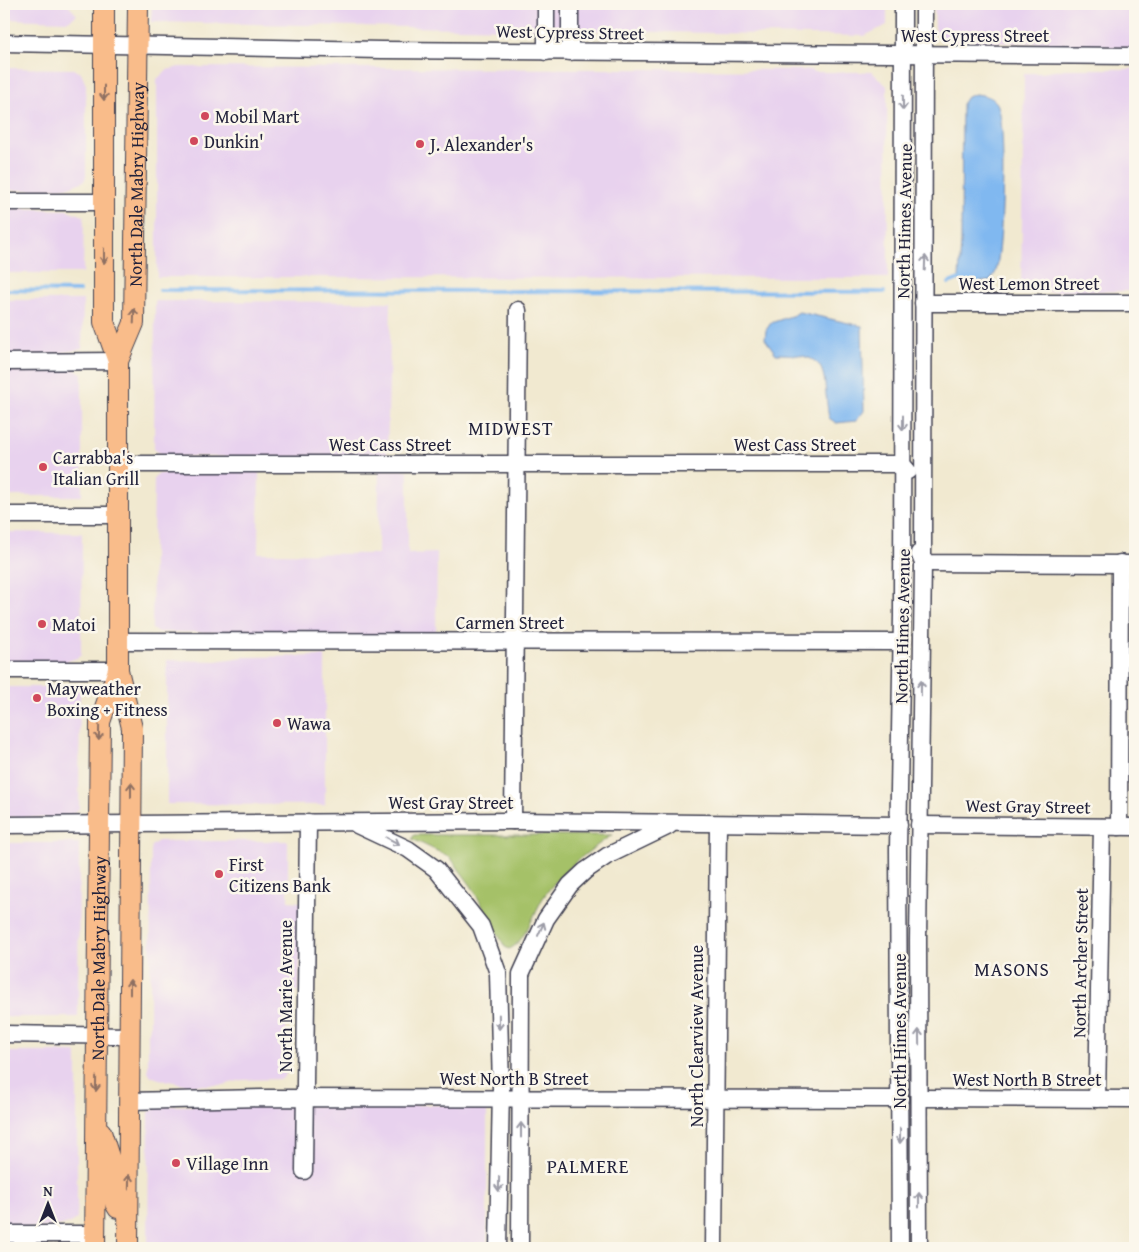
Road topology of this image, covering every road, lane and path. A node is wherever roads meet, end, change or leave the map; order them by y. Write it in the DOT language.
graph roads {
  1 [pos="104,4"];
  2 [pos="138,4"];
  3 [pos="546,4"];
  4 [pos="570,4"];
  5 [pos="903,4"];
  6 [pos="924,4"];
  7 [pos="4,43"];
  8 [pos="104,44"];
  9 [pos="137,44"];
  10 [pos="546,52"];
  11 [pos="570,52"];
  12 [pos="903,54"];
  13 [pos="923,55"];
  14 [pos="1135,56"];
  15 [pos="4,202"];
  16 [pos="104,202"];
  17 [pos="903,267"];
  18 [pos="923,303"];
  19 [pos="1135,303"];
  20 [pos="518,310"];
  21 [pos="118,361"];
  22 [pos="4,362"];
  23 [pos="923,407"];
  24 [pos="118,464"];
  25 [pos="517,464"];
  26 [pos="902,464"];
  27 [pos="4,515"];
  28 [pos="117,515"];
  29 [pos="923,563"];
  30 [pos="1128,564"];
  31 [pos="118,641"];
  32 [pos="514,642"];
  33 [pos="902,642"];
  34 [pos="4,670"];
  35 [pos="118,670"];
  36 [pos="902,689"];
  37 [pos="513,821"];
  38 [pos="308,822"];
  39 [pos="348,822"];
  40 [pos="673,824"];
  41 [pos="718,824"];
  42 [pos="919,824"];
  43 [pos="4,825"];
  44 [pos="98,825"];
  45 [pos="131,825"];
  46 [pos="899,825"];
  47 [pos="1102,827"];
  48 [pos="1127,827"];
  49 [pos="918,940"];
  50 [pos="498,973"];
  51 [pos="521,974"];
  52 [pos="4,1034"];
  53 [pos="96,1036"];
  54 [pos="130,1036"];
  55 [pos="304,1098"];
  56 [pos="500,1098"];
  57 [pos="521,1098"];
  58 [pos="920,1098"];
  59 [pos="716,1099"];
  60 [pos="900,1099"];
  61 [pos="1097,1099"];
  62 [pos="1135,1099"];
  63 [pos="129,1101"];
  64 [pos="96,1116"];
  65 [pos="304,1171"];
  66 [pos="128,1210"];
  67 [pos="4,1234"];
  68 [pos="95,1241"];
  69 [pos="520,1243"];
  70 [pos="498,1244"];
  71 [pos="128,1248"];
  72 [pos="714,1248"];
  73 [pos="900,1248"];
  74 [pos="919,1248"];
  1 -- 8 [label="main road, North Dale Mabry Highway"];
  2 -- 9 [label="main road, North Dale Mabry Highway"];
  3 -- 10 [label="street"];
  4 -- 11 [label="street"];
  5 -- 12 [label="street, North Himes Avenue"];
  6 -- 13 [label="street, North Himes Avenue"];
  7 -- 8 [label="street, West Cypress Street"];
  8 -- 9 [label="street, West Cypress Street"];
  8 -- 16 [label="main road, North Dale Mabry Highway, one-way"];
  9 -- 10 [label="street, West Cypress Street"];
  21 -- 9 [label="main road, North Dale Mabry Highway, one-way"];
  10 -- 11 [label="street, West Cypress Street"];
  11 -- 12 [label="street, West Cypress Street"];
  12 -- 13 [label="street, West Cypress Street"];
  12 -- 17 [label="street, North Himes Avenue, one-way"];
  13 -- 14 [label="street, West Cypress Street"];
  18 -- 13 [label="street, North Himes Avenue, one-way"];
  15 -- 16 [label="street"];
  16 -- 21 [label="main road, North Dale Mabry Highway, one-way"];
  17 -- 23 [label="street"];
  17 -- 26 [label="street, North Himes Avenue, one-way"];
  18 -- 19 [label="street, West Lemon Street"];
  18 -- 23 [label="street, North Himes Avenue"];
  20 -- 25 [label="street"];
  21 -- 22 [label="street"];
  21 -- 24 [label="main road, North Dale Mabry Highway"];
  23 -- 29 [label="street, North Himes Avenue"];
  24 -- 25 [label="street, West Cass Street"];
  24 -- 28 [label="main road, North Dale Mabry Highway"];
  25 -- 26 [label="street, West Cass Street"];
  25 -- 32 [label="street"];
  26 -- 29 [label="street"];
  26 -- 33 [label="street, North Himes Avenue"];
  27 -- 28 [label="street"];
  28 -- 31 [label="main road, North Dale Mabry Highway"];
  29 -- 30 [label="street"];
  42 -- 29 [label="street, North Himes Avenue, one-way"];
  30 -- 48 [label="street"];
  31 -- 32 [label="street, Carmen Street"];
  31 -- 35 [label="main road, North Dale Mabry Highway"];
  32 -- 33 [label="street, Carmen Street"];
  32 -- 37 [label="street"];
  33 -- 36 [label="street, North Himes Avenue"];
  34 -- 35 [label="street"];
  35 -- 44 [label="main road, North Dale Mabry Highway, one-way"];
  45 -- 35 [label="main road, North Dale Mabry Highway, one-way"];
  36 -- 42 [label="street"];
  36 -- 46 [label="street, North Himes Avenue"];
  37 -- 39 [label="street, West Gray Street"];
  37 -- 40 [label="street, West Gray Street"];
  38 -- 39 [label="street, West Gray Street"];
  38 -- 45 [label="street, West Gray Street"];
  38 -- 55 [label="street, North Marie Avenue"];
  39 -- 50 [label="street, one-way"];
  40 -- 41 [label="street, West Gray Street"];
  51 -- 40 [label="street, one-way"];
  41 -- 46 [label="street, West Gray Street"];
  41 -- 59 [label="street, North Clearview Avenue"];
  42 -- 47 [label="street, West Gray Street"];
  42 -- 49 [label="street, North Himes Avenue"];
  43 -- 44 [label="street, West Gray Street"];
  44 -- 45 [label="street, West Gray Street"];
  44 -- 53 [label="main road, North Dale Mabry Highway"];
  54 -- 45 [label="main road, North Dale Mabry Highway, one-way"];
  46 -- 49 [label="street"];
  46 -- 60 [label="street, North Himes Avenue"];
  47 -- 48 [label="street, West Gray Street"];
  47 -- 61 [label="street, North Archer Street"];
  58 -- 49 [label="street, North Himes Avenue, one-way"];
  50 -- 51 [label="street"];
  50 -- 56 [label="street, one-way"];
  51 -- 57 [label="street"];
  52 -- 53 [label="street"];
  53 -- 54 [label="street"];
  53 -- 64 [label="main road, North Dale Mabry Highway, one-way"];
  54 -- 63 [label="main road, North Dale Mabry Highway"];
  55 -- 56 [label="street, West North B Street"];
  55 -- 63 [label="street, West North B Street"];
  55 -- 65 [label="street, North Marie Avenue"];
  56 -- 57 [label="street, West North B Street"];
  56 -- 70 [label="street, one-way"];
  57 -- 59 [label="street, West North B Street"];
  69 -- 57 [label="street, one-way"];
  58 -- 61 [label="street, West North B Street"];
  74 -- 58 [label="street, North Himes Avenue, one-way"];
  59 -- 60 [label="street, West North B Street"];
  59 -- 72 [label="street, North Clearview Avenue"];
  60 -- 73 [label="street, North Himes Avenue, one-way"];
  61 -- 62 [label="street, West North B Street"];
  66 -- 63 [label="main road, North Dale Mabry Highway, one-way"];
  64 -- 66 [label="main road"];
  64 -- 68 [label="main road, North Dale Mabry Highway"];
  66 -- 71 [label="main road, North Dale Mabry Highway"];
  67 -- 68 [label="street"];
  69 -- 70 [label="street"];
}
